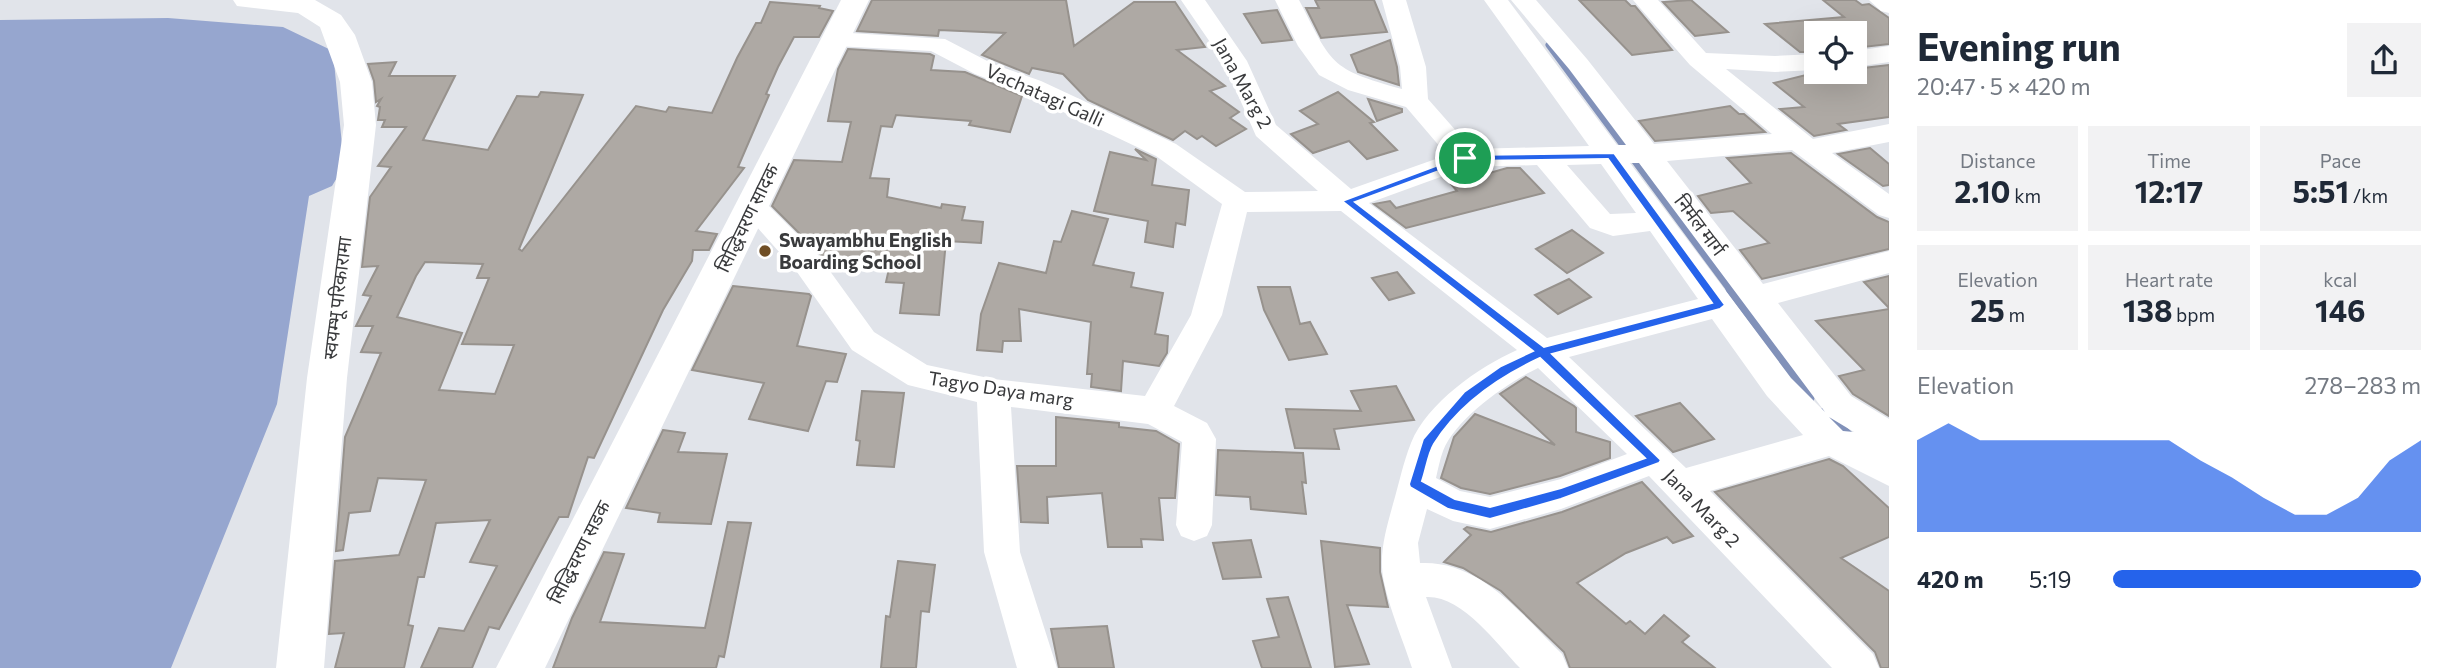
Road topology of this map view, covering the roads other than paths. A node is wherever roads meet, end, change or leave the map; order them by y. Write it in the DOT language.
graph roads {
  1 [pos="247,0"];
  2 [pos="268,0"];
  3 [pos="855,0"];
  4 [pos="1193,0"];
  5 [pos="1287,0"];
  6 [pos="1394,0"];
  7 [pos="1496,0"];
  8 [pos="1523,0"];
  9 [pos="1645,0"];
  10 [pos="1881,0"];
  11 [pos="274,1"];
  12 [pos="1889,6"];
  13 [pos="835,39"];
  14 [pos="1889,54"];
  15 [pos="1867,57"];
  16 [pos="1699,60"];
  17 [pos="1804,63"];
  18 [pos="1415,100"];
  19 [pos="1889,133"];
  20 [pos="1803,145"];
  21 [pos="1644,154"];
  22 [pos="1544,156"];
  23 [pos="1610,156"];
  24 [pos="1465,158"];
  25 [pos="1347,201"];
  26 [pos="1239,202"];
  27 [pos="753,208"];
  28 [pos="1889,208"];
  29 [pos="1658,220"];
  30 [pos="1889,262"];
  31 [pos="1754,298"];
  32 [pos="1720,305"];
  33 [pos="1542,352"];
  34 [pos="993,392"];
  35 [pos="1154,411"];
  36 [pos="637,435"];
  37 [pos="1889,436"];
  38 [pos="1843,445"];
  39 [pos="1889,445"];
  40 [pos="1655,460"];
  41 [pos="1889,471"];
  42 [pos="1415,484"];
  43 [pos="1679,485"];
  44 [pos="1194,525"];
  45 [pos="1402,581"];
  46 [pos="1426,653"];
  47 [pos="300,668"];
  48 [pos="520,668"];
  49 [pos="1037,668"];
  50 [pos="1548,668"];
  51 [pos="1859,668"];
  1 -- 11 [label="main road, स्वयम्भू परिकारामा"];
  2 -- 11 [label="street"];
  3 -- 13 [label="main road, सिद्धिचरण सादक"];
  4 -- 25 [label="street, Jana Marg 2"];
  5 -- 18 [label="street"];
  6 -- 18 [label="street"];
  7 -- 23 [label="street"];
  8 -- 21 [label="street, निर्मल मार्ग"];
  9 -- 16 [label="street"];
  10 -- 12 [label="street"];
  11 -- 47 [label="main road, स्वयम्भू परिकारामा"];
  13 -- 26 [label="street, Vachatagi Galli"];
  13 -- 27 [label="main road, सिद्धिचरण सादक"];
  14 -- 15 [label="street"];
  16 -- 17 [label="street"];
  16 -- 20 [label="street"];
  18 -- 24 [label="street"];
  19 -- 20 [label="street"];
  20 -- 21 [label="street"];
  20 -- 28 [label="street"];
  21 -- 23 [label="street"];
  21 -- 31 [label="street, निर्मल मार्ग"];
  22 -- 23 [label="street"];
  22 -- 24 [label="street"];
  22 -- 29 [label="street"];
  23 -- 29 [label="street"];
  24 -- 25 [label="street"];
  25 -- 26 [label="street"];
  25 -- 33 [label="street, Jana Marg 2"];
  26 -- 35 [label="street"];
  27 -- 34 [label="street, Tagyo Daya marg"];
  27 -- 36 [label="main road, सिद्धिचरण सादक"];
  29 -- 32 [label="street"];
  30 -- 31 [label="street"];
  31 -- 37 [label="street, निर्मल मार्ग"];
  32 -- 33 [label="street"];
  32 -- 38 [label="street"];
  33 -- 40 [label="street, Jana Marg 2"];
  33 -- 42 [label="street"];
  34 -- 35 [label="street, Tagyo Daya marg"];
  34 -- 49 [label="street"];
  35 -- 44 [label="street"];
  36 -- 48 [label="main road, सिद्धिचरण सडक"];
  38 -- 39 [label="street"];
  38 -- 41 [label="street"];
  38 -- 43 [label="street"];
  40 -- 42 [label="street"];
  40 -- 43 [label="street, Jana Marg 2"];
  42 -- 45 [label="street"];
  43 -- 51 [label="street, Jana Marg 2"];
  45 -- 46 [label="street"];
  45 -- 50 [label="street"];
}
